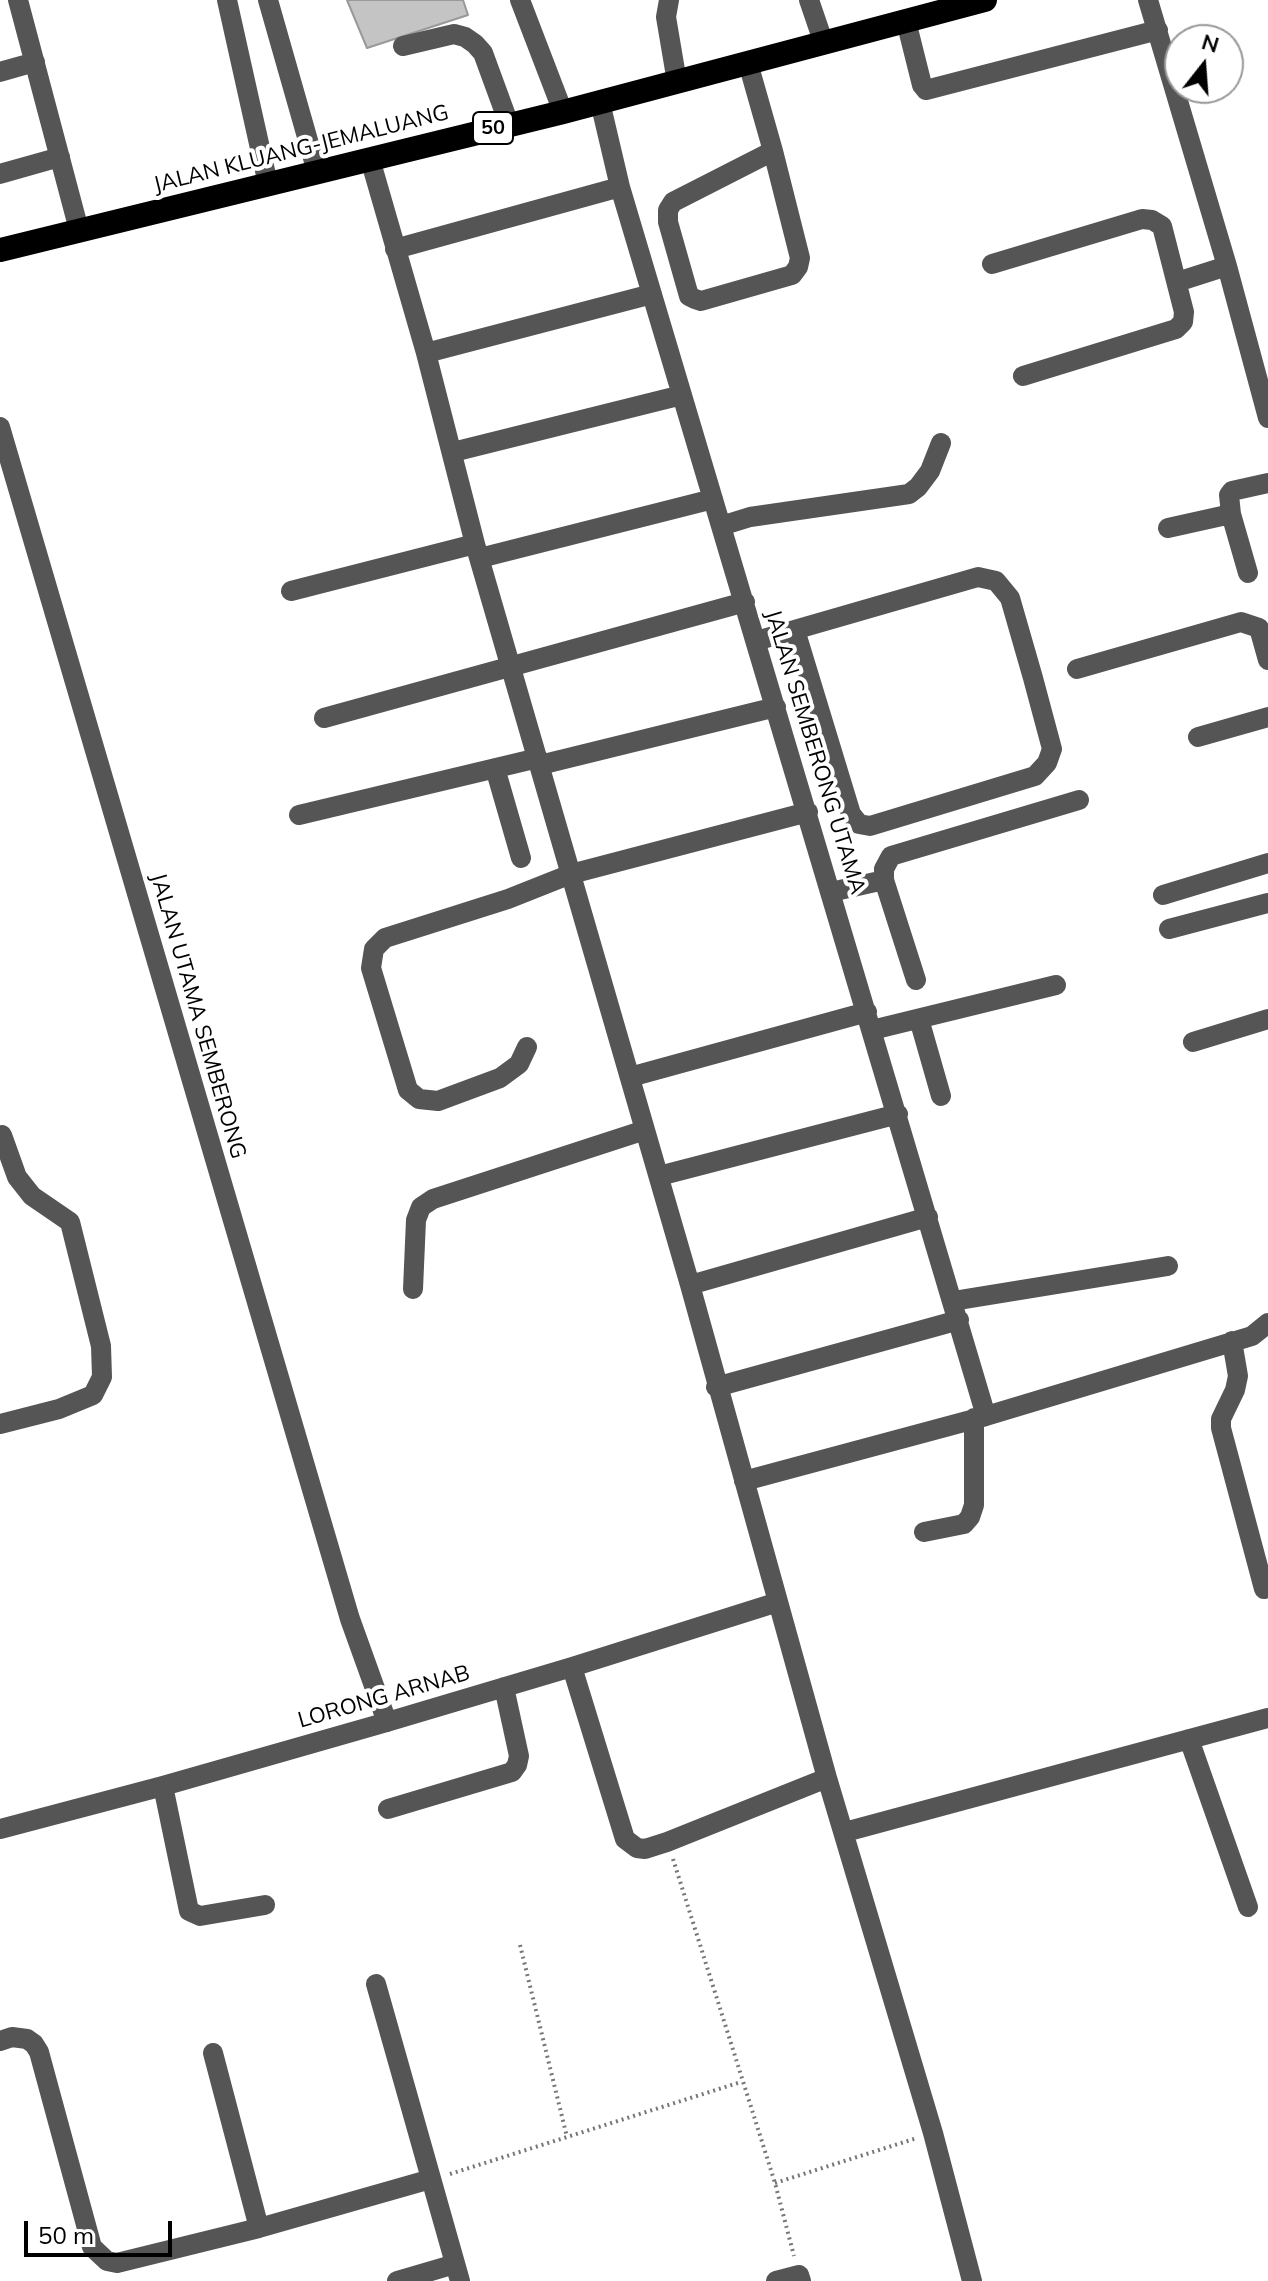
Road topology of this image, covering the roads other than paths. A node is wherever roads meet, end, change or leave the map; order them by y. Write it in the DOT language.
graph roads {
  1 [pos="18,0"];
  2 [pos="227,0"];
  3 [pos="268,0"];
  4 [pos="520,0"];
  5 [pos="669,0"];
  6 [pos="809,0"];
  7 [pos="985,0"];
  8 [pos="1148,0"];
  9 [pos="937,6"];
  10 [pos="906,21"];
  11 [pos="1158,30"];
  12 [pos="823,41"];
  13 [pos="403,46"];
  14 [pos="35,62"];
  15 [pos="748,63"];
  16 [pos="0,72"];
  17 [pos="677,82"];
  18 [pos="600,102"];
  19 [pos="563,112"];
  20 [pos="509,124"];
  21 [pos="773,151"];
  22 [pos="60,157"];
  23 [pos="370,159"];
  24 [pos="317,172"];
  25 [pos="0,174"];
  26 [pos="268,184"];
  27 [pos="620,187"];
  28 [pos="79,230"];
  29 [pos="395,249"];
  30 [pos="0,250"];
  31 [pos="992,264"];
  32 [pos="1227,266"];
  33 [pos="1177,282"];
  34 [pos="652,294"];
  35 [pos="426,353"];
  36 [pos="1023,376"];
  37 [pos="682,395"];
  38 [pos="1268,418"];
  39 [pos="0,427"];
  40 [pos="941,443"];
  41 [pos="453,452"];
  42 [pos="1268,483"];
  43 [pos="713,499"];
  44 [pos="1231,514"];
  45 [pos="721,526"];
  46 [pos="1168,528"];
  47 [pos="478,551"];
  48 [pos="1248,573"];
  49 [pos="291,591"];
  50 [pos="745,602"];
  51 [pos="795,630"];
  52 [pos="756,641"];
  53 [pos="1268,660"];
  54 [pos="511,665"];
  55 [pos="1077,669"];
  56 [pos="776,707"];
  57 [pos="1268,717"];
  58 [pos="324,718"];
  59 [pos="1198,737"];
  60 [pos="539,761"];
  61 [pos="495,768"];
  62 [pos="1079,800"];
  63 [pos="808,812"];
  64 [pos="299,815"];
  65 [pos="521,858"];
  66 [pos="1268,863"];
  67 [pos="571,874"];
  68 [pos="884,880"];
  69 [pos="831,892"];
  70 [pos="1163,895"];
  71 [pos="1268,903"];
  72 [pos="1169,929"];
  73 [pos="916,980"];
  74 [pos="1056,985"];
  75 [pos="919,1019"];
  76 [pos="1268,1019"];
  77 [pos="870,1021"];
  78 [pos="1193,1042"];
  79 [pos="527,1047"];
  80 [pos="630,1077"];
  81 [pos="941,1096"];
  82 [pos="898,1114"];
  83 [pos="645,1130"];
  84 [pos="2,1135"];
  85 [pos="659,1176"];
  86 [pos="928,1217"];
  87 [pos="1168,1266"];
  88 [pos="690,1285"];
  89 [pos="413,1289"];
  90 [pos="956,1311"];
  91 [pos="1268,1323"];
  92 [pos="1232,1341"];
  93 [pos="716,1387"];
  94 [pos="980,1417"];
  95 [pos="0,1424"];
  96 [pos="744,1481"];
  97 [pos="924,1532"];
  98 [pos="1264,1589"];
  99 [pos="778,1602"];
  100 [pos="572,1667"];
  101 [pos="504,1687"];
  102 [pos="1268,1718"];
  103 [pos="387,1722"];
  104 [pos="1189,1739"];
  105 [pos="827,1778"];
  106 [pos="163,1786"];
  107 [pos="388,1809"];
  108 [pos="0,1829"];
  109 [pos="845,1832"];
  110 [pos="265,1905"];
  111 [pos="1248,1907"];
  112 [pos="376,1984"];
  113 [pos="0,2041"];
  114 [pos="213,2053"];
  115 [pos="431,2179"];
  116 [pos="259,2228"];
  117 [pos="458,2272"];
  118 [pos="800,2278"];
  119 [pos="397,2281"];
  120 [pos="776,2281"];
  121 [pos="972,2281"];
  1 -- 14 [label="street"];
  2 -- 26 [label="street"];
  3 -- 24 [label="street"];
  4 -- 19 [label="street"];
  5 -- 17 [label="street"];
  6 -- 12 [label="street"];
  7 -- 9 [label="highway, JALAN KLUANG-JEMALUANG / 50"];
  8 -- 11 [label="street"];
  9 -- 10 [label="highway, JALAN KLUANG-JEMALUANG / 50"];
  10 -- 11 [label="street"];
  10 -- 12 [label="highway, JALAN KLUANG-JEMALUANG / 50"];
  11 -- 32 [label="street"];
  12 -- 15 [label="highway, JALAN KLUANG-JEMALUANG / 50"];
  13 -- 20 [label="street"];
  14 -- 16 [label="street"];
  14 -- 22 [label="street"];
  15 -- 17 [label="highway, JALAN KLUANG-JEMALUANG / 50"];
  15 -- 21 [label="street"];
  17 -- 18 [label="highway, JALAN KLUANG-JEMALUANG / 50"];
  18 -- 19 [label="highway, JALAN KLUANG-JEMALUANG / 50"];
  18 -- 27 [label="street, JALAN SEMBERONG UTAMA"];
  19 -- 20 [label="highway, JALAN KLUANG-JEMALUANG / 50"];
  20 -- 23 [label="highway, JALAN KLUANG-JEMALUANG / 50"];
  21 -- 21 [label="street"];
  22 -- 25 [label="street"];
  22 -- 28 [label="street"];
  23 -- 24 [label="highway, JALAN KLUANG-JEMALUANG / 50"];
  23 -- 29 [label="street"];
  24 -- 26 [label="highway, JALAN KLUANG-JEMALUANG / 50"];
  26 -- 28 [label="highway, JALAN KLUANG-JEMALUANG / 50"];
  27 -- 29 [label="street"];
  27 -- 34 [label="street, JALAN SEMBERONG UTAMA"];
  28 -- 30 [label="highway, JALAN KLUANG-JEMALUANG / 50"];
  29 -- 35 [label="street"];
  31 -- 33 [label="street"];
  32 -- 33 [label="street"];
  32 -- 38 [label="street"];
  33 -- 36 [label="street"];
  34 -- 35 [label="street"];
  34 -- 37 [label="street, JALAN SEMBERONG UTAMA"];
  35 -- 41 [label="street"];
  37 -- 41 [label="street"];
  37 -- 43 [label="street, JALAN SEMBERONG UTAMA"];
  39 -- 103 [label="street, JALAN UTAMA SEMBERONG"];
  40 -- 45 [label="street"];
  41 -- 47 [label="street"];
  42 -- 44 [label="street"];
  43 -- 45 [label="street, JALAN SEMBERONG UTAMA"];
  43 -- 47 [label="street"];
  44 -- 46 [label="street"];
  44 -- 48 [label="street"];
  45 -- 50 [label="street, JALAN SEMBERONG UTAMA"];
  47 -- 49 [label="street"];
  47 -- 54 [label="street"];
  50 -- 52 [label="street, JALAN SEMBERONG UTAMA"];
  50 -- 54 [label="street"];
  51 -- 51 [label="street"];
  51 -- 52 [label="street"];
  52 -- 56 [label="street, JALAN SEMBERONG UTAMA"];
  53 -- 55 [label="street"];
  54 -- 58 [label="street"];
  54 -- 60 [label="street"];
  56 -- 60 [label="street"];
  56 -- 63 [label="street, JALAN SEMBERONG UTAMA"];
  57 -- 59 [label="street"];
  60 -- 61 [label="street"];
  60 -- 67 [label="street"];
  61 -- 64 [label="street"];
  61 -- 65 [label="street"];
  62 -- 68 [label="street"];
  63 -- 67 [label="street"];
  63 -- 69 [label="street, JALAN SEMBERONG UTAMA"];
  66 -- 70 [label="street"];
  67 -- 79 [label="street"];
  67 -- 80 [label="street"];
  68 -- 69 [label="street"];
  68 -- 73 [label="street"];
  69 -- 77 [label="street, JALAN SEMBERONG UTAMA"];
  71 -- 72 [label="street"];
  74 -- 75 [label="street"];
  75 -- 77 [label="street"];
  75 -- 81 [label="street"];
  76 -- 78 [label="street"];
  77 -- 80 [label="street"];
  77 -- 82 [label="street, JALAN SEMBERONG UTAMA"];
  80 -- 83 [label="street"];
  82 -- 85 [label="street"];
  82 -- 86 [label="street, JALAN SEMBERONG UTAMA"];
  83 -- 85 [label="street"];
  83 -- 89 [label="street"];
  84 -- 95 [label="street"];
  85 -- 88 [label="street"];
  86 -- 88 [label="street"];
  86 -- 90 [label="street, JALAN SEMBERONG UTAMA"];
  87 -- 90 [label="street"];
  88 -- 93 [label="street"];
  90 -- 93 [label="street"];
  90 -- 94 [label="street, JALAN SEMBERONG UTAMA"];
  91 -- 92 [label="street"];
  92 -- 94 [label="street"];
  92 -- 98 [label="street"];
  93 -- 96 [label="street"];
  94 -- 96 [label="street"];
  94 -- 97 [label="street, JALAN SEMBERONG UTAMA"];
  96 -- 99 [label="street"];
  99 -- 100 [label="street, LORONG ARNAB"];
  99 -- 105 [label="street"];
  100 -- 101 [label="street, LORONG ARNAB"];
  100 -- 105 [label="street"];
  101 -- 103 [label="street, LORONG ARNAB"];
  101 -- 107 [label="street"];
  102 -- 104 [label="street"];
  103 -- 106 [label="street, LORONG ARNAB"];
  104 -- 109 [label="street"];
  104 -- 111 [label="street"];
  105 -- 109 [label="street"];
  106 -- 108 [label="street, LORONG ARNAB"];
  106 -- 110 [label="street"];
  109 -- 121 [label="street"];
  112 -- 115 [label="street"];
  113 -- 116 [label="street"];
  114 -- 116 [label="street"];
  115 -- 116 [label="street"];
  115 -- 117 [label="street"];
  117 -- 119 [label="street"];
  118 -- 120 [label="street"];
}
